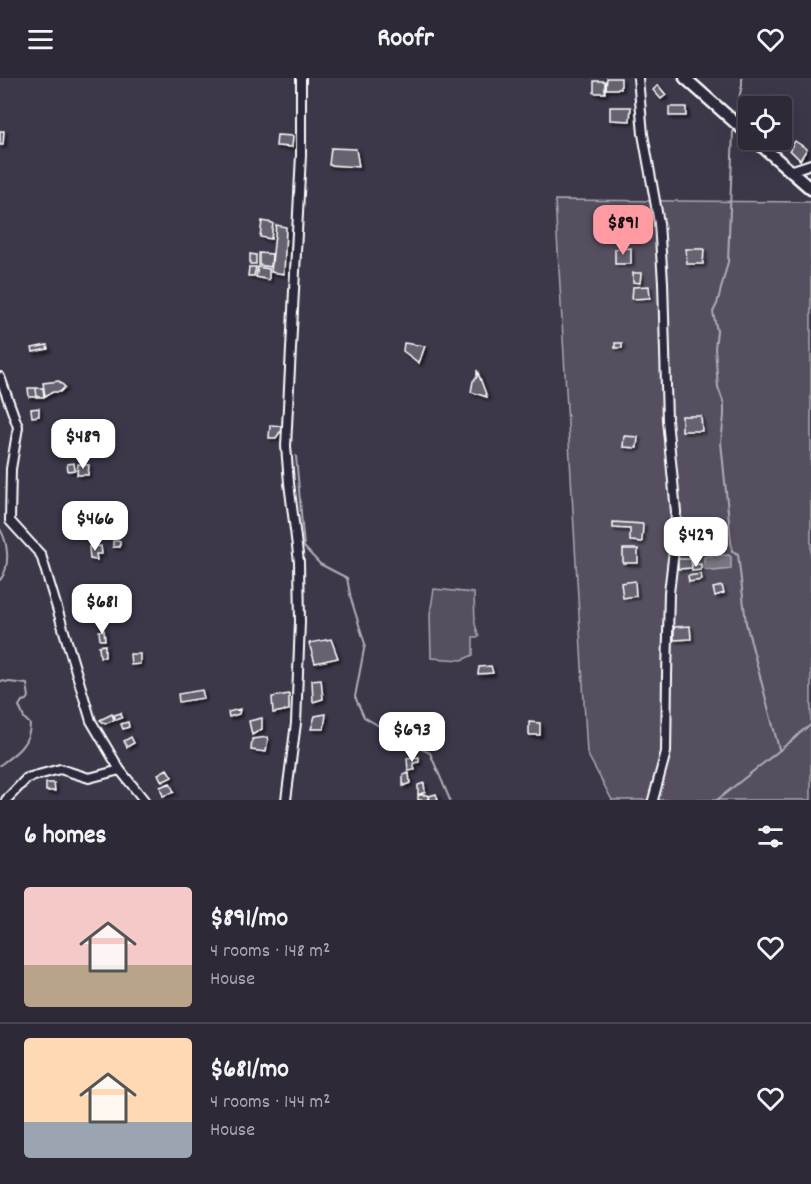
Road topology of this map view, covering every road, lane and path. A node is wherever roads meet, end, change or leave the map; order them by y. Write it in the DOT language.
graph roads {
  1 [pos="301,78"];
  2 [pos="638,78"];
  3 [pos="685,78"];
  4 [pos="738,125"];
  5 [pos="766,150"];
  6 [pos="811,164"];
  7 [pos="790,171"];
  8 [pos="811,189"];
  9 [pos="0,377"];
  10 [pos="120,770"];
  11 [pos="6,800"];
  12 [pos="144,800"];
  13 [pos="286,800"];
  14 [pos="652,800"];
  1 -- 13 [label="street"];
  2 -- 14 [label="street"];
  3 -- 4 [label="street"];
  5 -- 7 [label="street"];
  6 -- 7 [label="street"];
  7 -- 8 [label="street"];
  9 -- 10 [label="street"];
  10 -- 11 [label="street"];
  10 -- 12 [label="street"];
}
